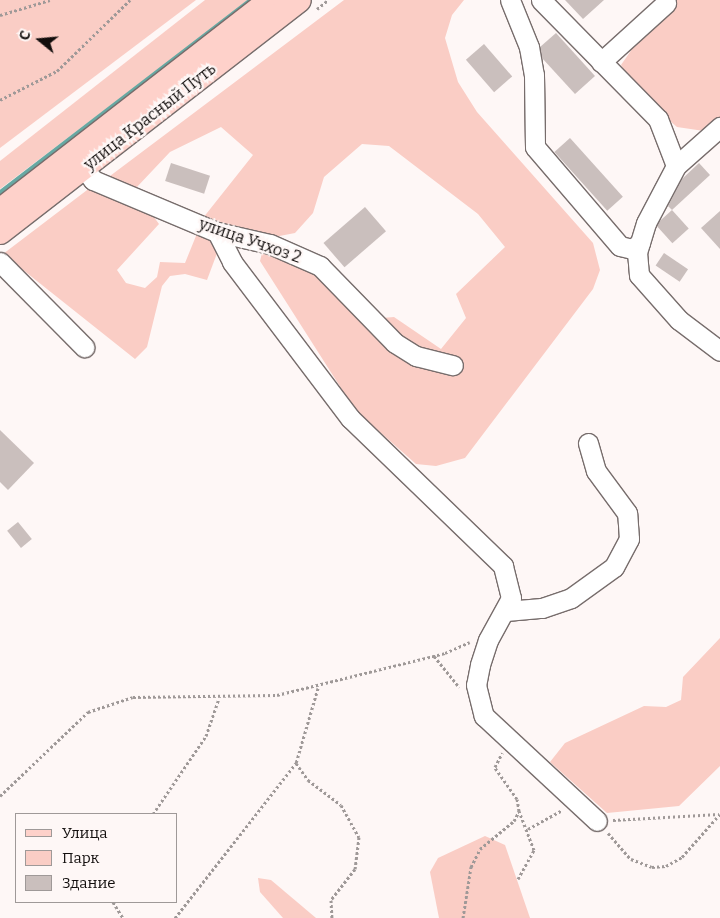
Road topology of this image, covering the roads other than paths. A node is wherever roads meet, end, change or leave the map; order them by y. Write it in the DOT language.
graph roads {
  1 [pos="271,0"];
  2 [pos="299,0"];
  3 [pos="510,0"];
  4 [pos="541,0"];
  5 [pos="666,3"];
  6 [pos="601,62"];
  7 [pos="720,127"];
  8 [pos="676,166"];
  9 [pos="84,168"];
  10 [pos="0,211"];
  11 [pos="0,232"];
  12 [pos="217,232"];
  13 [pos="640,243"];
  14 [pos="0,262"];
  15 [pos="84,347"];
  16 [pos="720,350"];
  17 [pos="453,365"];
  18 [pos="588,443"];
  19 [pos="506,611"];
  20 [pos="591,816"];
  1 -- 10 [label="main road, улица Красный Путь"];
  2 -- 9 [label="main road, улица Красный Путь"];
  3 -- 13 [label="street"];
  4 -- 6 [label="street"];
  5 -- 6 [label="street"];
  6 -- 8 [label="street"];
  7 -- 8 [label="street"];
  8 -- 13 [label="street"];
  9 -- 11 [label="main road, улица Красный Путь"];
  9 -- 12 [label="street, улица Учхоз 2"];
  12 -- 17 [label="street, улица Учхоз 2"];
  12 -- 19 [label="street"];
  13 -- 16 [label="street"];
  14 -- 15 [label="street"];
  18 -- 19 [label="street"];
  19 -- 20 [label="street"];
}
